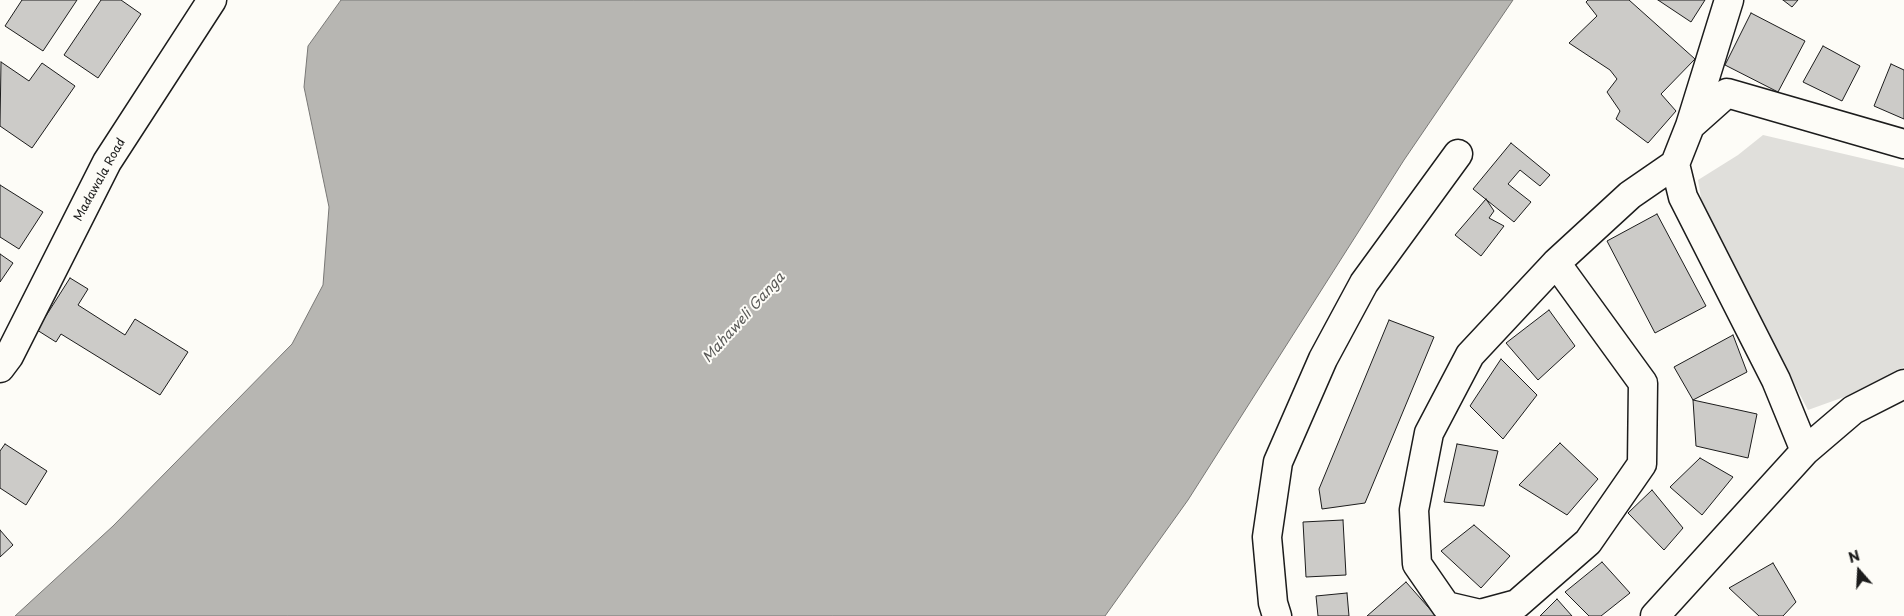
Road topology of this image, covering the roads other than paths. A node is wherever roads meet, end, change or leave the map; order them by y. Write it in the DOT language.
graph roads {
  1 [pos="212,0"];
  2 [pos="1728,0"];
  3 [pos="1690,126"];
  4 [pos="1904,144"];
  5 [pos="1458,154"];
  6 [pos="1675,164"];
  7 [pos="1556,263"];
  8 [pos="0,368"];
  9 [pos="1904,384"];
  10 [pos="1805,451"];
  11 [pos="1278,616"];
  12 [pos="1655,616"];
  1 -- 8 [label="street, Madawala Road"];
  2 -- 3 [label="street"];
  3 -- 4 [label="street"];
  3 -- 6 [label="street"];
  5 -- 11 [label="street"];
  6 -- 7 [label="street"];
  6 -- 10 [label="street"];
  7 -- 7 [label="street"];
  9 -- 10 [label="street"];
  10 -- 12 [label="street"];
}
